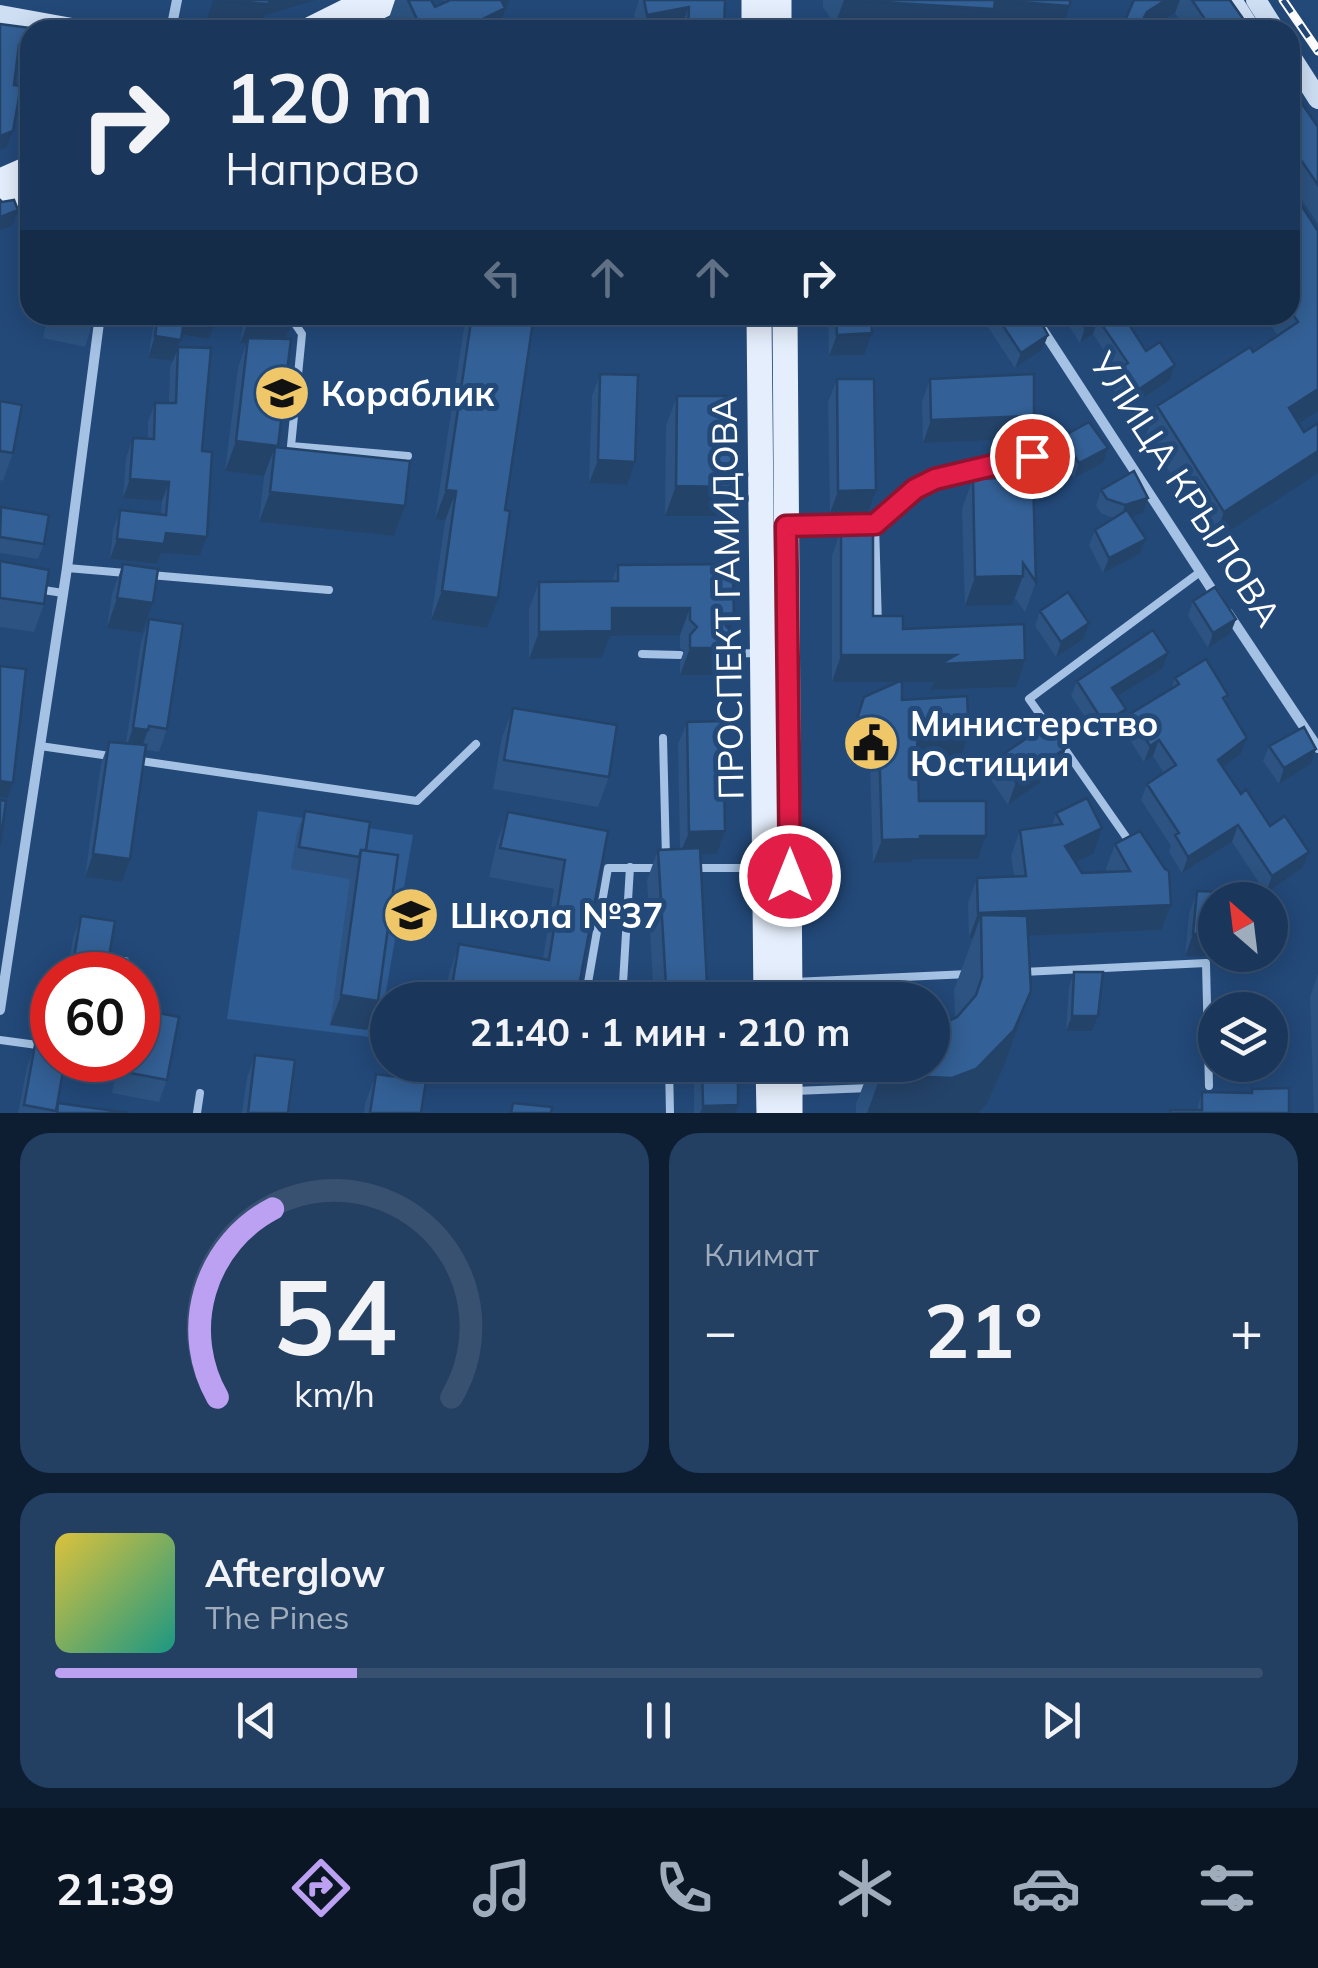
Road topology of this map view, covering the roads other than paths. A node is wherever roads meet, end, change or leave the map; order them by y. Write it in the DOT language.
graph roads {
  1 [pos="392,0"];
  2 [pos="363,12"];
  3 [pos="0,15"];
  4 [pos="27,20"];
  5 [pos="1300,71"];
  6 [pos="1318,99"];
  7 [pos="1300,105"];
  8 [pos="1309,119"];
  9 [pos="99,325"];
  10 [pos="296,325"];
  11 [pos="759,325"];
  12 [pos="785,325"];
  13 [pos="1039,325"];
  14 [pos="408,456"];
  15 [pos="1032,456"];
  16 [pos="875,524"];
  17 [pos="786,526"];
  18 [pos="67,568"];
  19 [pos="1200,572"];
  20 [pos="31,588"];
  21 [pos="329,590"];
  22 [pos="62,594"];
  23 [pos="897,630"];
  24 [pos="761,653"];
  25 [pos="642,654"];
  26 [pos="680,654"];
  27 [pos="724,654"];
  28 [pos="663,738"];
  29 [pos="476,744"];
  30 [pos="40,746"];
  31 [pos="1318,748"];
  32 [pos="1140,857"];
  33 [pos="630,867"];
  34 [pos="686,868"];
  35 [pos="766,868"];
  36 [pos="1019,972"];
  37 [pos="980,974"];
  38 [pos="589,982"];
  39 [pos="623,982"];
  40 [pos="766,982"];
  41 [pos="790,982"];
  42 [pos="891,982"];
  43 [pos="0,1010"];
  44 [pos="0,1040"];
  45 [pos="30,1044"];
  46 [pos="669,1082"];
  47 [pos="768,1082"];
  48 [pos="1209,1086"];
  49 [pos="790,1090"];
  50 [pos="200,1092"];
  51 [pos="871,1099"];
  52 [pos="197,1113"];
  53 [pos="670,1113"];
  54 [pos="769,1113"];
  1 -- 2 [label="main road"];
  3 -- 4 [label="main road"];
  5 -- 6 [label="main road"];
  7 -- 8 [label="main road"];
  9 -- 18 [label="street"];
  10 -- 14 [label="lane"];
  11 -- 24 [label="main road, ПРОСПЕКТ ГАМИДОВА"];
  12 -- 17 [label="main road, ПРОСПЕКТ ГАМИДОВА"];
  13 -- 19 [label="street, УЛИЦА КРЫЛОВА"];
  15 -- 16 [label="lane"];
  16 -- 17 [label="lane"];
  16 -- 23 [label="lane"];
  17 -- 41 [label="main road, ПРОСПЕКТ ГАМИДОВА"];
  18 -- 21 [label="lane"];
  18 -- 22 [label="street"];
  19 -- 31 [label="street, УЛИЦА КРЫЛОВА"];
  19 -- 32 [label="lane"];
  20 -- 22 [label="lane"];
  22 -- 30 [label="street"];
  24 -- 27 [label="lane"];
  24 -- 35 [label="main road, ПРОСПЕКТ ГАМИДОВА"];
  25 -- 26 [label="lane"];
  28 -- 33 [label="lane"];
  29 -- 30 [label="lane"];
  30 -- 43 [label="street"];
  33 -- 38 [label="lane"];
  33 -- 39 [label="lane"];
  34 -- 35 [label="lane"];
  35 -- 40 [label="main road, ПРОСПЕКТ ГАМИДОВА"];
  36 -- 48 [label="lane"];
  37 -- 42 [label="lane"];
  44 -- 45 [label="lane"];
  46 -- 53 [label="lane"];
  47 -- 54 [label="main road"];
  49 -- 51 [label="lane"];
  50 -- 52 [label="lane"];
}
